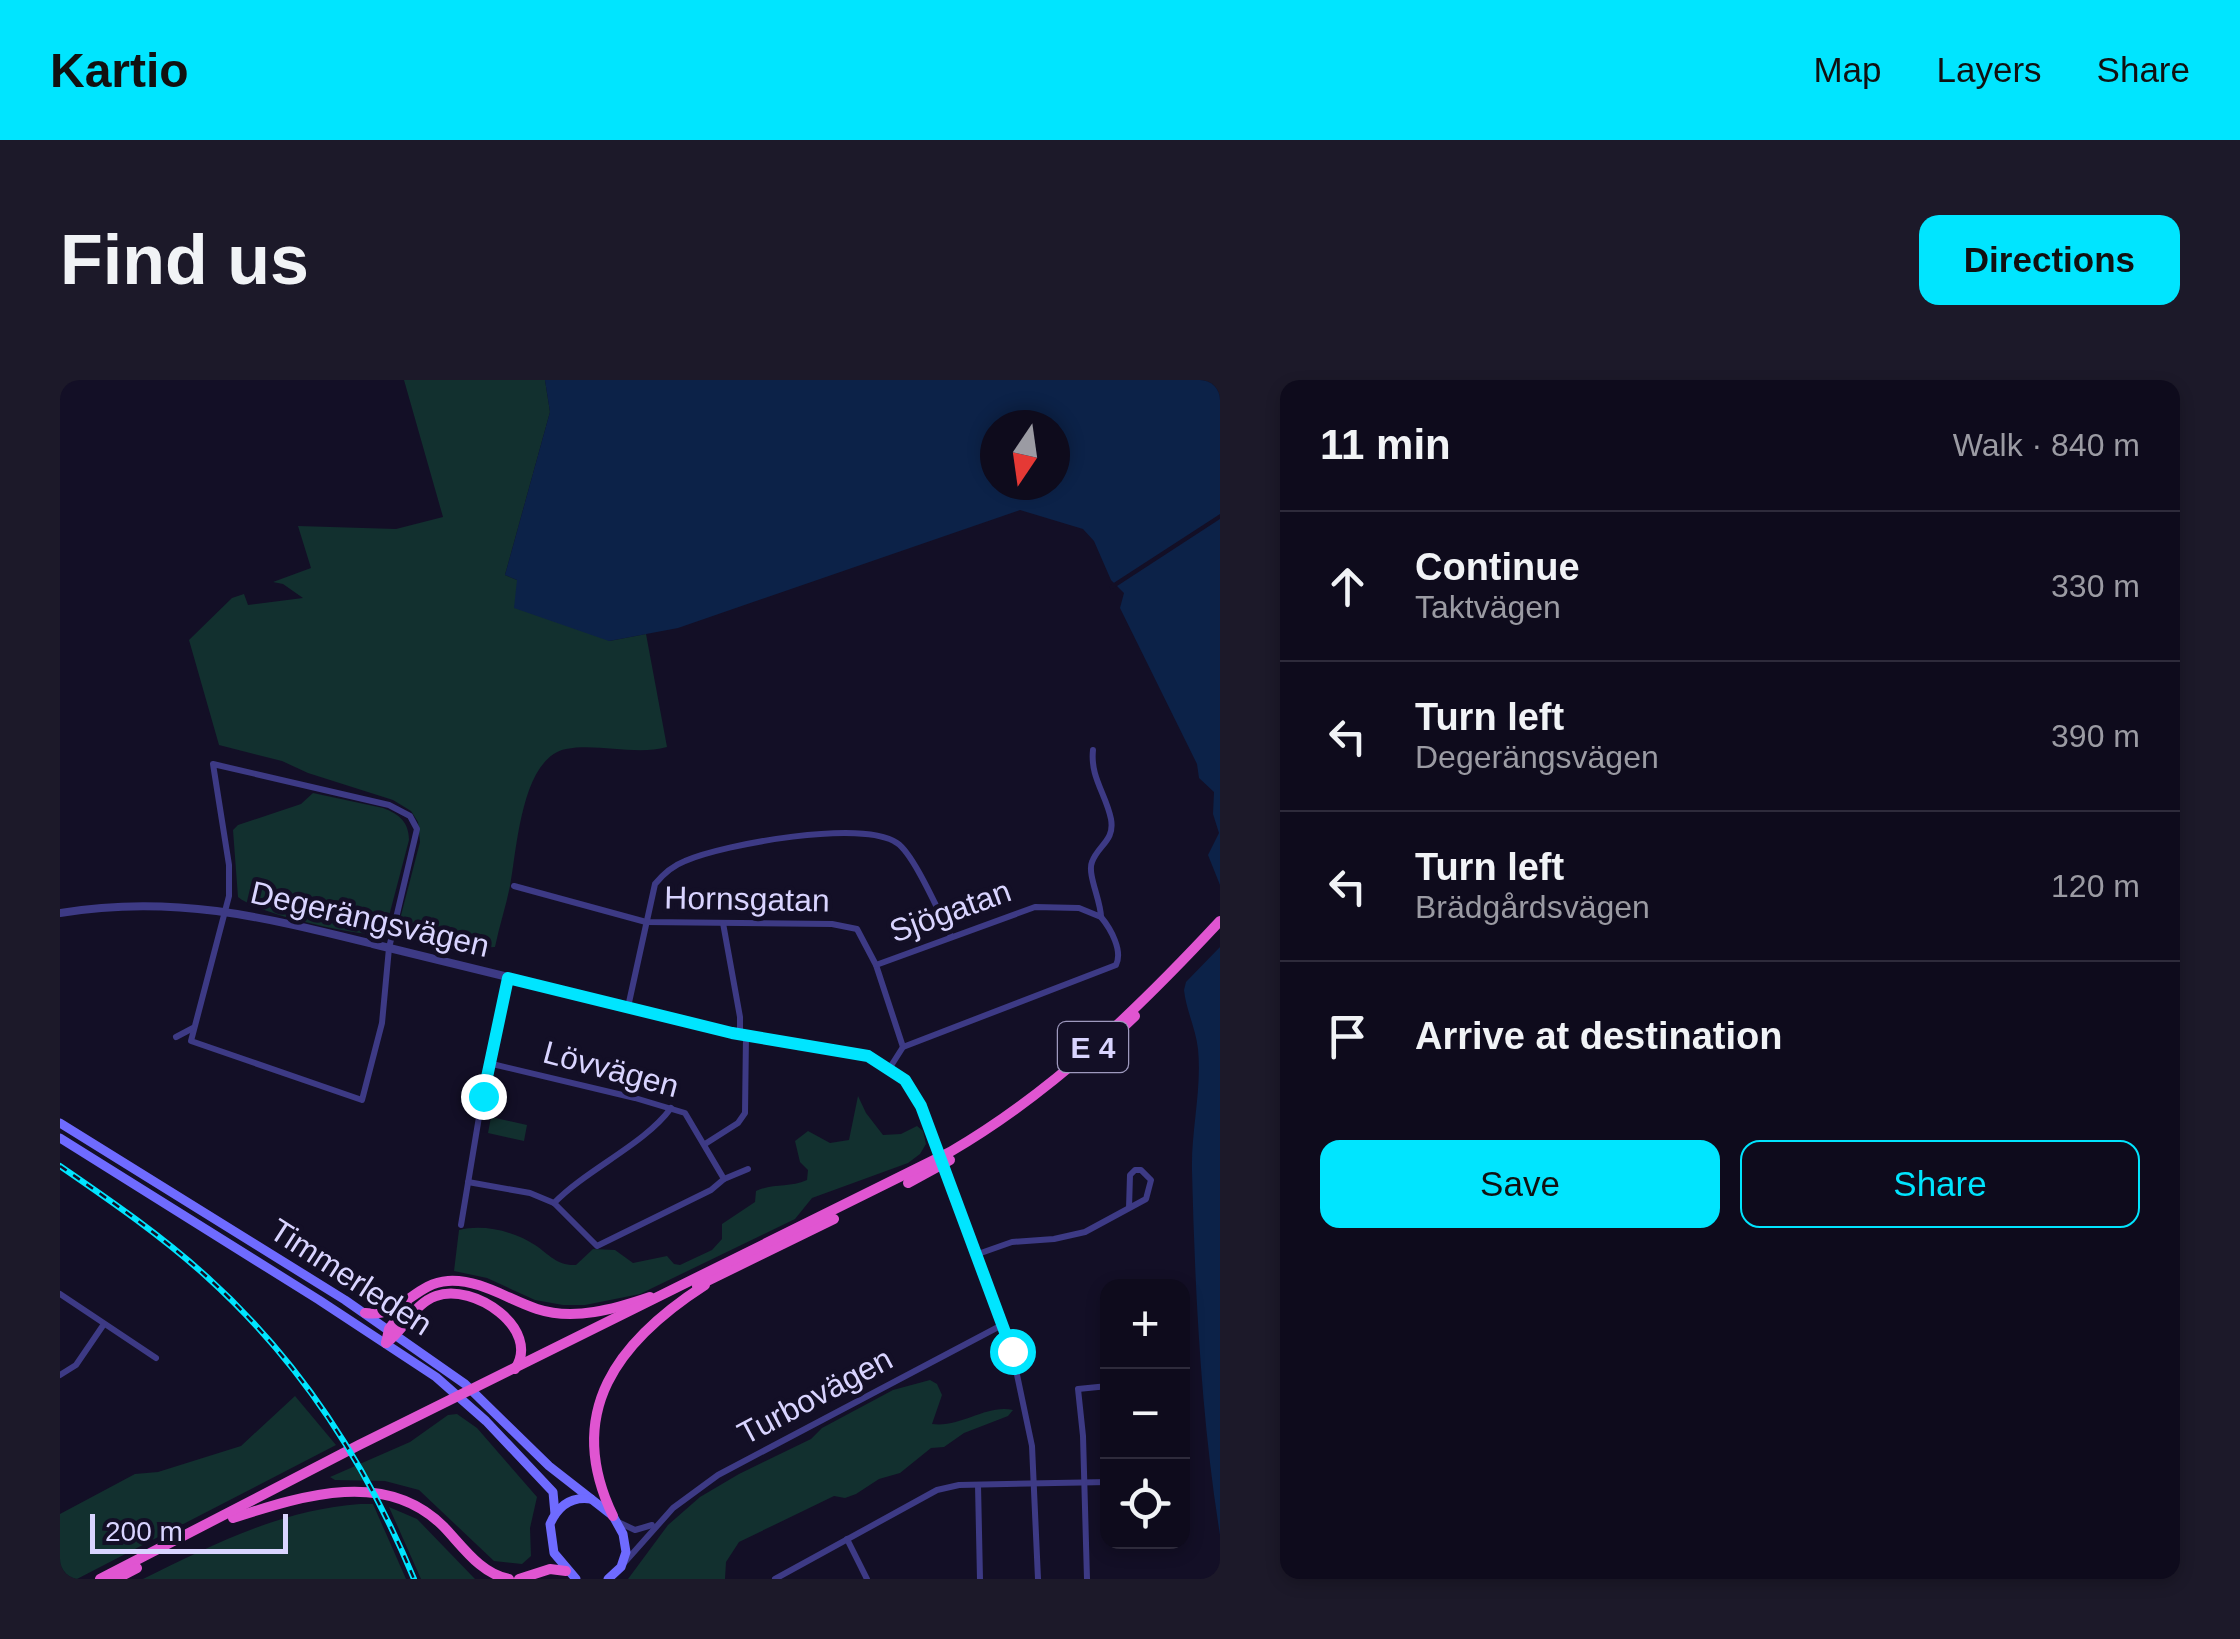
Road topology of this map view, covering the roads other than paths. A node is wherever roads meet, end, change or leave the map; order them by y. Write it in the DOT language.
graph roads {
  1 [pos="1093,750"];
  2 [pos="514,886"];
  3 [pos="225,911"];
  4 [pos="60,916"];
  5 [pos="1101,917"];
  6 [pos="646,922"];
  7 [pos="1219,922"];
  8 [pos="724,923"];
  9 [pos="1220,930"];
  10 [pos="951,936"];
  11 [pos="389,948"];
  12 [pos="876,965"];
  13 [pos="508,978"];
  14 [pos="628,1007"];
  15 [pos="194,1027"];
  16 [pos="743,1035"];
  17 [pos="176,1037"];
  18 [pos="903,1047"];
  19 [pos="488,1064"];
  20 [pos="889,1068"];
  21 [pos="671,1108"];
  22 [pos="60,1122"];
  23 [pos="60,1138"];
  24 [pos="704,1144"];
  25 [pos="951,1155"];
  26 [pos="937,1163"];
  27 [pos="748,1169"];
  28 [pos="724,1179"];
  29 [pos="468,1182"];
  30 [pos="554,1202"];
  31 [pos="1129,1208"];
  32 [pos="461,1225"];
  33 [pos="978,1254"];
  34 [pos="733,1269"];
  35 [pos="711,1271"];
  36 [pos="60,1294"];
  37 [pos="414,1296"];
  38 [pos="365,1313"];
  39 [pos="104,1324"];
  40 [pos="1002,1325"];
  41 [pos="394,1332"];
  42 [pos="386,1343"];
  43 [pos="156,1358"];
  44 [pos="514,1370"];
  45 [pos="60,1374"];
  46 [pos="494,1383"];
  47 [pos="1100,1387"];
  48 [pos="340,1458"];
  49 [pos="1100,1483"];
  50 [pos="1034,1484"];
  51 [pos="1085,1484"];
  52 [pos="978,1485"];
  53 [pos="593,1500"];
  54 [pos="555,1514"];
  55 [pos="234,1518"];
  56 [pos="615,1518"];
  57 [pos="658,1522"];
  58 [pos="847,1538"];
  59 [pos="571,1575"];
  60 [pos="614,1575"];
  61 [pos="100,1579"];
  62 [pos="116,1579"];
  63 [pos="510,1579"];
  64 [pos="518,1579"];
  65 [pos="775,1579"];
  66 [pos="867,1579"];
  67 [pos="980,1579"];
  68 [pos="1038,1579"];
  69 [pos="1087,1579"];
  1 -- 5 [label="street"];
  2 -- 6 [label="street, Hornsgatan"];
  3 -- 4 [label="street, Degerängsvägen"];
  3 -- 11 [label="street, Degerängsvägen"];
  3 -- 11 [label="street"];
  3 -- 15 [label="street"];
  5 -- 10 [label="street, Sjögatan"];
  5 -- 18 [label="street"];
  6 -- 8 [label="street, Hornsgatan"];
  6 -- 10 [label="street"];
  6 -- 14 [label="street"];
  7 -- 25 [label="highway, E 4"];
  8 -- 12 [label="street, Hornsgatan"];
  8 -- 16 [label="street"];
  9 -- 25 [label="highway, E 4"];
  10 -- 12 [label="street, Sjögatan"];
  11 -- 13 [label="street, Degerängsvägen"];
  11 -- 15 [label="street"];
  12 -- 18 [label="street, Hornsgatan"];
  13 -- 14 [label="street, Degerängsvägen"];
  13 -- 19 [label="street"];
  14 -- 16 [label="street, Degerängsvägen"];
  15 -- 17 [label="street"];
  16 -- 20 [label="street, Degerängsvägen"];
  16 -- 24 [label="street"];
  18 -- 20 [label="street"];
  19 -- 21 [label="street, Lövvägen"];
  19 -- 29 [label="street"];
  20 -- 33 [label="street"];
  21 -- 24 [label="street, Lövvägen"];
  21 -- 30 [label="street"];
  22 -- 38 [label="main road, Timmerleden"];
  23 -- 42 [label="main road, Timmerleden"];
  24 -- 28 [label="street, Lövvägen"];
  25 -- 26 [label="highway, E 4"];
  26 -- 34 [label="highway, E 4"];
  26 -- 35 [label="highway, E 4"];
  27 -- 28 [label="street"];
  28 -- 30 [label="street"];
  29 -- 30 [label="street"];
  29 -- 32 [label="street"];
  31 -- 31 [label="street"];
  31 -- 33 [label="street"];
  33 -- 40 [label="street"];
  34 -- 46 [label="highway, E 4"];
  34 -- 56 [label="highway, E 4"];
  35 -- 37 [label="highway, E 4"];
  35 -- 44 [label="highway, E 4"];
  36 -- 39 [label="street"];
  37 -- 38 [label="highway, E 4"];
  37 -- 41 [label="highway"];
  38 -- 41 [label="main road, Timmerleden"];
  39 -- 43 [label="street"];
  39 -- 45 [label="street"];
  40 -- 50 [label="street"];
  40 -- 57 [label="street, Turbovägen"];
  41 -- 42 [label="highway"];
  41 -- 44 [label="highway"];
  41 -- 53 [label="main road, Timmerleden"];
  42 -- 54 [label="main road, Timmerleden"];
  44 -- 46 [label="highway, E 4"];
  46 -- 48 [label="highway, E 4"];
  47 -- 51 [label="street"];
  48 -- 55 [label="highway, E 4"];
  48 -- 61 [label="highway, E 4"];
  49 -- 51 [label="street"];
  50 -- 51 [label="street"];
  50 -- 52 [label="street"];
  50 -- 68 [label="street"];
  51 -- 69 [label="street"];
  52 -- 58 [label="street"];
  52 -- 67 [label="street"];
  53 -- 54 [label="main road"];
  53 -- 56 [label="main road, Timmerleden"];
  54 -- 59 [label="main road, Timmerleden"];
  55 -- 62 [label="highway, E 4"];
  55 -- 63 [label="highway, E 4"];
  56 -- 57 [label="street"];
  56 -- 60 [label="main road"];
  57 -- 60 [label="street, Turbovägen"];
  58 -- 65 [label="street"];
  58 -- 66 [label="street"];
  59 -- 64 [label="highway"];
}
